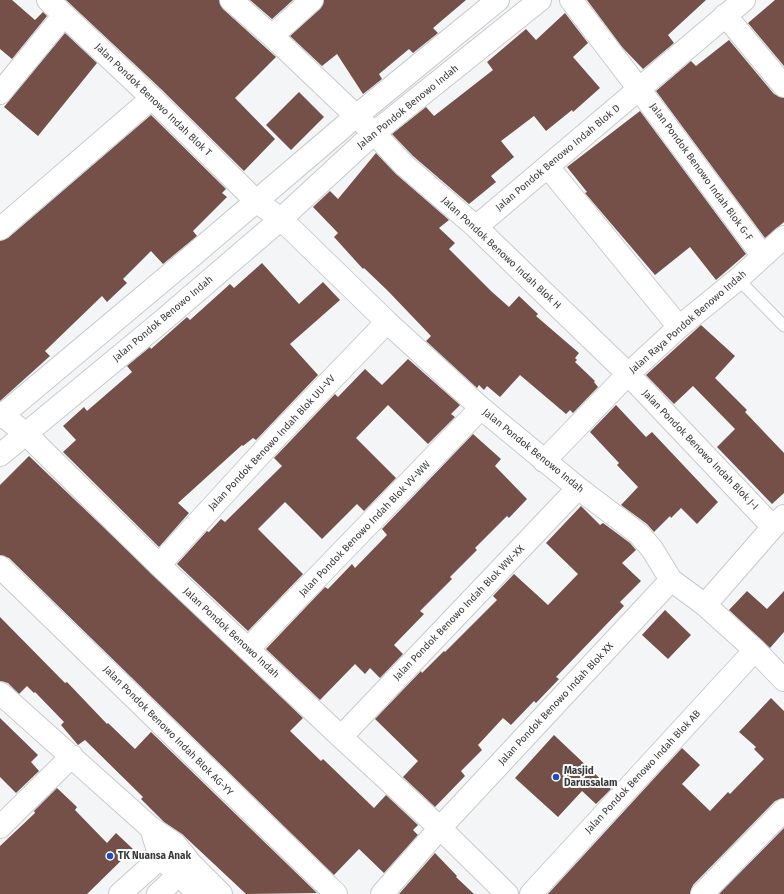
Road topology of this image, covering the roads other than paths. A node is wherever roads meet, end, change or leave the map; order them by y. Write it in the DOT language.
graph roads {
  1 [pos="48,0"];
  2 [pos="231,0"];
  3 [pos="312,0"];
  4 [pos="498,0"];
  5 [pos="540,0"];
  6 [pos="570,0"];
  7 [pos="744,0"];
  8 [pos="64,15"];
  9 [pos="725,15"];
  10 [pos="272,36"];
  11 [pos="784,86"];
  12 [pos="640,89"];
  13 [pos="0,93"];
  14 [pos="152,98"];
  15 [pos="355,117"];
  16 [pos="374,133"];
  17 [pos="548,167"];
  18 [pos="257,202"];
  19 [pos="282,219"];
  20 [pos="476,227"];
  21 [pos="0,229"];
  22 [pos="784,237"];
  23 [pos="763,256"];
  24 [pos="738,279"];
  25 [pos="387,322"];
  26 [pos="784,326"];
  27 [pos="679,327"];
  28 [pos="628,374"];
  29 [pos="481,408"];
  30 [pos="1,415"];
  31 [pos="26,434"];
  32 [pos="0,455"];
  33 [pos="544,461"];
  34 [pos="578,488"];
  35 [pos="778,521"];
  36 [pos="159,565"];
  37 [pos="0,567"];
  38 [pos="671,580"];
  39 [pos="705,605"];
  40 [pos="248,650"];
  41 [pos="755,650"];
  42 [pos="784,680"];
  43 [pos="0,693"];
  44 [pos="341,737"];
  45 [pos="72,756"];
  46 [pos="784,810"];
  47 [pos="0,827"];
  48 [pos="440,828"];
  49 [pos="168,851"];
  50 [pos="184,870"];
  51 [pos="120,894"];
  52 [pos="158,894"];
  53 [pos="199,894"];
  54 [pos="221,894"];
  55 [pos="336,894"];
  56 [pos="382,894"];
  57 [pos="507,894"];
  58 [pos="532,894"];
  59 [pos="702,894"];
  1 -- 8 [label="street, Jalan Pondok Benowo Indah Blok T"];
  2 -- 10 [label="street"];
  3 -- 10 [label="street"];
  4 -- 15 [label="street, Jalan Pondok Benowo Indah"];
  5 -- 16 [label="street, Jalan Pondok Benowo Indah"];
  6 -- 12 [label="street"];
  7 -- 9 [label="street, Jalan Pondok Benowo Indah Blok D"];
  8 -- 13 [label="street"];
  8 -- 14 [label="street, Jalan Pondok Benowo Indah Blok T"];
  9 -- 11 [label="street"];
  9 -- 12 [label="street, Jalan Pondok Benowo Indah Blok D"];
  10 -- 15 [label="street"];
  12 -- 17 [label="street, Jalan Pondok Benowo Indah Blok D"];
  12 -- 23 [label="street, Jalan Pondok Benowo Indah Blok G-F"];
  14 -- 18 [label="street, Jalan Pondok Benowo Indah Blok T"];
  14 -- 21 [label="street"];
  15 -- 16 [label="street"];
  15 -- 18 [label="street, Jalan Pondok Benowo Indah"];
  16 -- 19 [label="street, Jalan Pondok Benowo Indah"];
  16 -- 20 [label="street, Jalan Pondok Benowo Indah Blok H"];
  17 -- 20 [label="street, Jalan Pondok Benowo Indah Blok D"];
  17 -- 27 [label="street"];
  18 -- 19 [label="street, Jalan Pondok Benowo Indah"];
  18 -- 30 [label="street, Jalan Pondok Benowo Indah"];
  19 -- 25 [label="street, Jalan Pondok Benowo Indah"];
  19 -- 31 [label="street, Jalan Pondok Benowo Indah"];
  20 -- 28 [label="street, Jalan Pondok Benowo Indah Blok H"];
  22 -- 23 [label="street, Jalan Raya Pondok Benowo Indah"];
  23 -- 24 [label="street, Jalan Raya Pondok Benowo Indah"];
  24 -- 26 [label="lane"];
  24 -- 27 [label="street, Jalan Raya Pondok Benowo Indah"];
  25 -- 29 [label="street, Jalan Pondok Benowo Indah"];
  25 -- 36 [label="street, Jalan Pondok Benowo Indah Blok UU-VV"];
  27 -- 28 [label="street, Jalan Raya Pondok Benowo Indah"];
  28 -- 33 [label="street, Jalan Raya Pondok Benowo Indah"];
  28 -- 35 [label="street, Jalan Pondok Benowo Indah Blok J-I"];
  29 -- 33 [label="street, Jalan Pondok Benowo Indah"];
  29 -- 40 [label="street, Jalan Pondok Benowo Indah Blok VV-WW"];
  30 -- 31 [label="street, Jalan Pondok Benowo Indah"];
  31 -- 32 [label="street, Jalan Pondok Benowo Indah"];
  31 -- 36 [label="street, Jalan Pondok Benowo Indah"];
  33 -- 34 [label="street, Jalan Pondok Benowo Indah"];
  34 -- 38 [label="street, Jalan Pondok Benowo Indah"];
  34 -- 44 [label="street, Jalan Pondok Benowo Indah Blok WW-XX"];
  35 -- 39 [label="street"];
  36 -- 40 [label="street, Jalan Pondok Benowo Indah"];
  37 -- 55 [label="street, Jalan Pondok Benowo Indah Blok AG-YY"];
  38 -- 39 [label="street, Jalan Pondok Benowo Indah"];
  38 -- 48 [label="street, Jalan Pondok Benowo Indah Blok XX"];
  39 -- 41 [label="street, Jalan Pondok Benowo Indah"];
  40 -- 44 [label="street, Jalan Pondok Benowo Indah"];
  41 -- 42 [label="street, Jalan Pondok Benowo Indah"];
  41 -- 58 [label="street, Jalan Pondok Benowo Indah Blok AB"];
  43 -- 45 [label="street"];
  44 -- 48 [label="street, Jalan Pondok Benowo Indah"];
  45 -- 47 [label="street"];
  45 -- 49 [label="street"];
  46 -- 59 [label="street"];
  48 -- 56 [label="street"];
  48 -- 57 [label="street, Jalan Pondok Benowo Indah"];
  49 -- 50 [label="street"];
  49 -- 51 [label="street"];
  50 -- 52 [label="street"];
  50 -- 53 [label="street"];
  50 -- 54 [label="street"];
}
